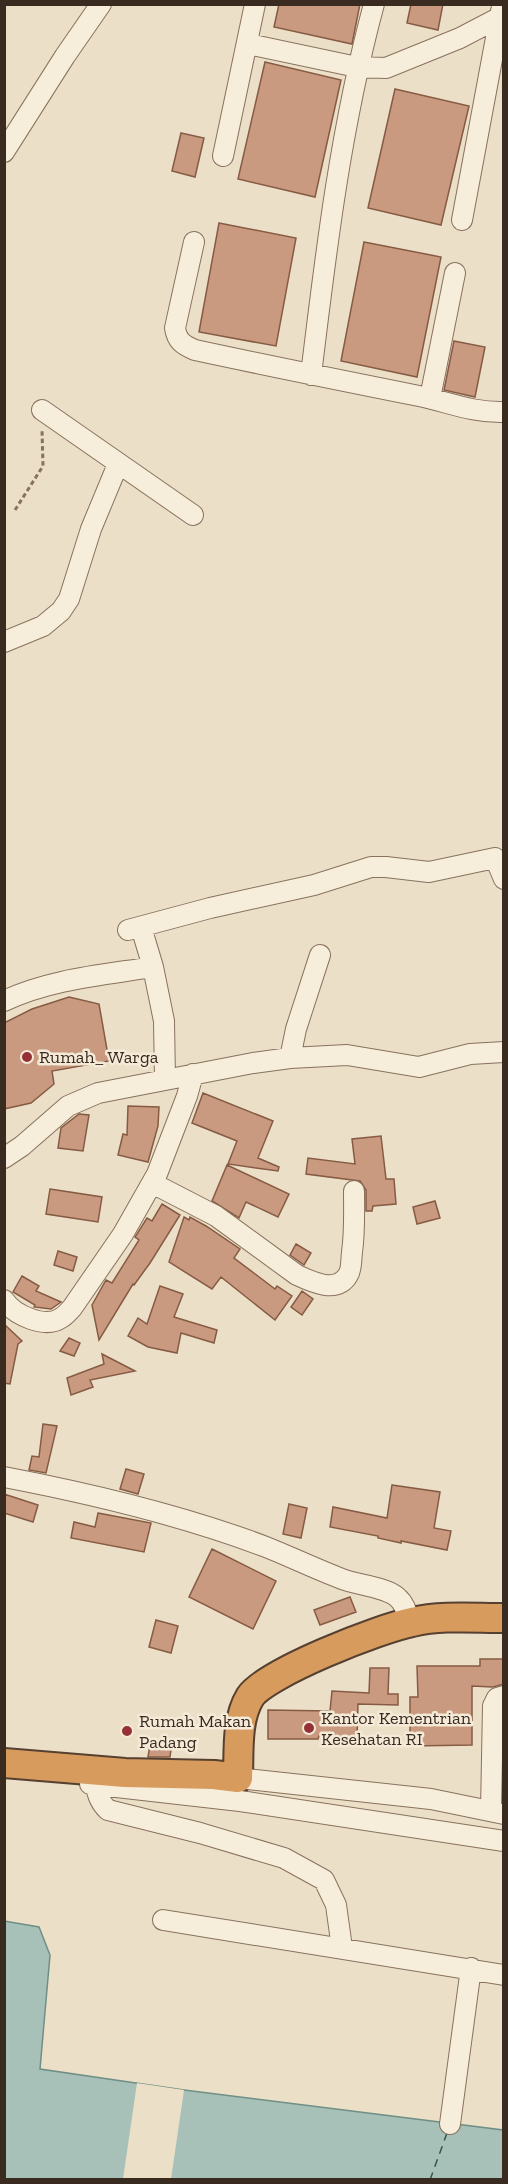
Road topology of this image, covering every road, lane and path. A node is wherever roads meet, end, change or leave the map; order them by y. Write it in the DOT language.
graph roads {
  1 [pos="101,4"];
  2 [pos="255,4"];
  3 [pos="374,4"];
  4 [pos="502,12"];
  5 [pos="248,44"];
  6 [pos="357,68"];
  7 [pos="4,152"];
  8 [pos="223,156"];
  9 [pos="462,220"];
  10 [pos="194,242"];
  11 [pos="455,273"];
  12 [pos="311,375"];
  13 [pos="430,399"];
  14 [pos="42,410"];
  15 [pos="504,412"];
  16 [pos="118,464"];
  17 [pos="15,510"];
  18 [pos="193,515"];
  19 [pos="4,642"];
  20 [pos="499,856"];
  21 [pos="504,879"];
  22 [pos="320,955"];
  23 [pos="153,967"];
  24 [pos="4,1000"];
  25 [pos="504,1052"];
  26 [pos="290,1058"];
  27 [pos="194,1074"];
  28 [pos="165,1080"];
  29 [pos="4,1158"];
  30 [pos="152,1183"];
  31 [pos="354,1191"];
  32 [pos="4,1300"];
  33 [pos="4,1477"];
  34 [pos="504,1618"];
  35 [pos="410,1622"];
  36 [pos="504,1696"];
  37 [pos="497,1744"];
  38 [pos="4,1764"];
  39 [pos="96,1778"];
  40 [pos="238,1778"];
  41 [pos="288,1783"];
  42 [pos="497,1812"];
  43 [pos="504,1827"];
  44 [pos="504,1841"];
  45 [pos="163,1920"];
  46 [pos="342,1948"];
  47 [pos="471,1968"];
  48 [pos="504,1975"];
  49 [pos="450,2124"];
  1 -- 7 [label="street"];
  2 -- 5 [label="street"];
  3 -- 6 [label="street"];
  4 -- 6 [label="street"];
  4 -- 9 [label="street"];
  5 -- 6 [label="street"];
  5 -- 8 [label="street"];
  6 -- 12 [label="street"];
  10 -- 12 [label="street"];
  11 -- 13 [label="street"];
  12 -- 13 [label="street"];
  13 -- 15 [label="street"];
  14 -- 16 [label="street"];
  14 -- 17 [label="path"];
  16 -- 18 [label="street"];
  16 -- 19 [label="street"];
  20 -- 21 [label="street"];
  20 -- 23 [label="street"];
  22 -- 26 [label="street"];
  23 -- 24 [label="street"];
  23 -- 28 [label="street"];
  25 -- 26 [label="street"];
  26 -- 27 [label="street"];
  27 -- 28 [label="street"];
  27 -- 30 [label="street"];
  28 -- 29 [label="street"];
  30 -- 31 [label="street"];
  30 -- 32 [label="street"];
  33 -- 35 [label="street"];
  34 -- 35 [label="highway"];
  35 -- 40 [label="highway"];
  36 -- 37 [label="street"];
  37 -- 42 [label="street"];
  38 -- 39 [label="highway"];
  39 -- 40 [label="highway"];
  39 -- 44 [label="street"];
  39 -- 46 [label="street"];
  40 -- 41 [label="street"];
  41 -- 42 [label="street"];
  41 -- 43 [label="street"];
  45 -- 46 [label="street"];
  46 -- 47 [label="street"];
  47 -- 48 [label="street"];
  47 -- 49 [label="street"];
}
